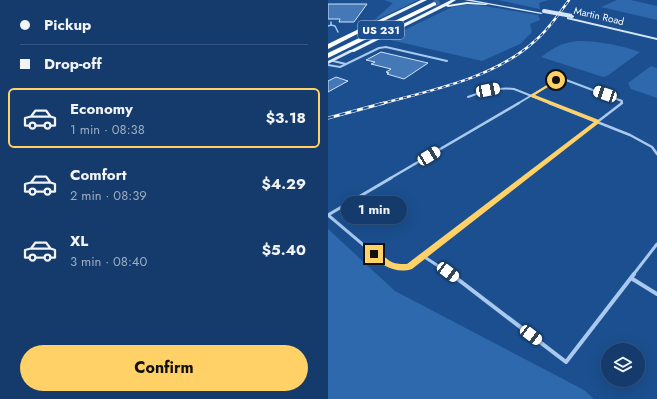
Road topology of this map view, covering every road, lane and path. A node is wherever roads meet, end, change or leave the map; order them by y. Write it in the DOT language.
graph roads {
  1 [pos="454,0"];
  2 [pos="466,0"];
  3 [pos="488,1"];
  4 [pos="429,2"];
  5 [pos="443,6"];
  6 [pos="543,12"];
  7 [pos="570,17"];
  8 [pos="328,26"];
  9 [pos="358,31"];
  10 [pos="338,32"];
  11 [pos="657,36"];
  12 [pos="657,39"];
  13 [pos="328,46"];
  14 [pos="352,51"];
  15 [pos="328,52"];
  16 [pos="329,61"];
  17 [pos="447,61"];
  18 [pos="346,64"];
  19 [pos="531,96"];
  20 [pos="468,97"];
  21 [pos="597,122"];
  22 [pos="657,154"];
  23 [pos="328,215"];
  24 [pos="657,244"];
  25 [pos="423,256"];
  26 [pos="631,278"];
  27 [pos="657,294"];
  1 -- 5 [label="main road"];
  2 -- 3 [label="main road, Martin Road"];
  3 -- 4 [label="main road"];
  3 -- 6 [label="main road, Martin Road"];
  3 -- 6 [label="main road, Martin Road"];
  4 -- 5 [label="main road"];
  4 -- 5 [label="main road"];
  4 -- 9 [label="main road"];
  4 -- 14 [label="main road"];
  4 -- 15 [label="highway, US 231"];
  4 -- 16 [label="highway, US 231"];
  6 -- 7 [label="main road, Martin Road, bridge"];
  7 -- 11 [label="main road, Martin Road"];
  7 -- 12 [label="main road, Martin Road"];
  8 -- 10 [label="lane"];
  9 -- 13 [label="highway"];
  14 -- 16 [label="highway"];
  16 -- 18 [label="lane"];
  16 -- 18 [label="lane"];
  17 -- 18 [label="lane"];
  19 -- 20 [label="lane"];
  19 -- 21 [label="lane"];
  19 -- 21 [label="lane"];
  19 -- 23 [label="lane"];
  21 -- 22 [label="lane"];
  21 -- 25 [label="lane"];
  23 -- 25 [label="lane"];
  24 -- 26 [label="lane"];
  25 -- 26 [label="lane"];
  26 -- 27 [label="lane"];
}
